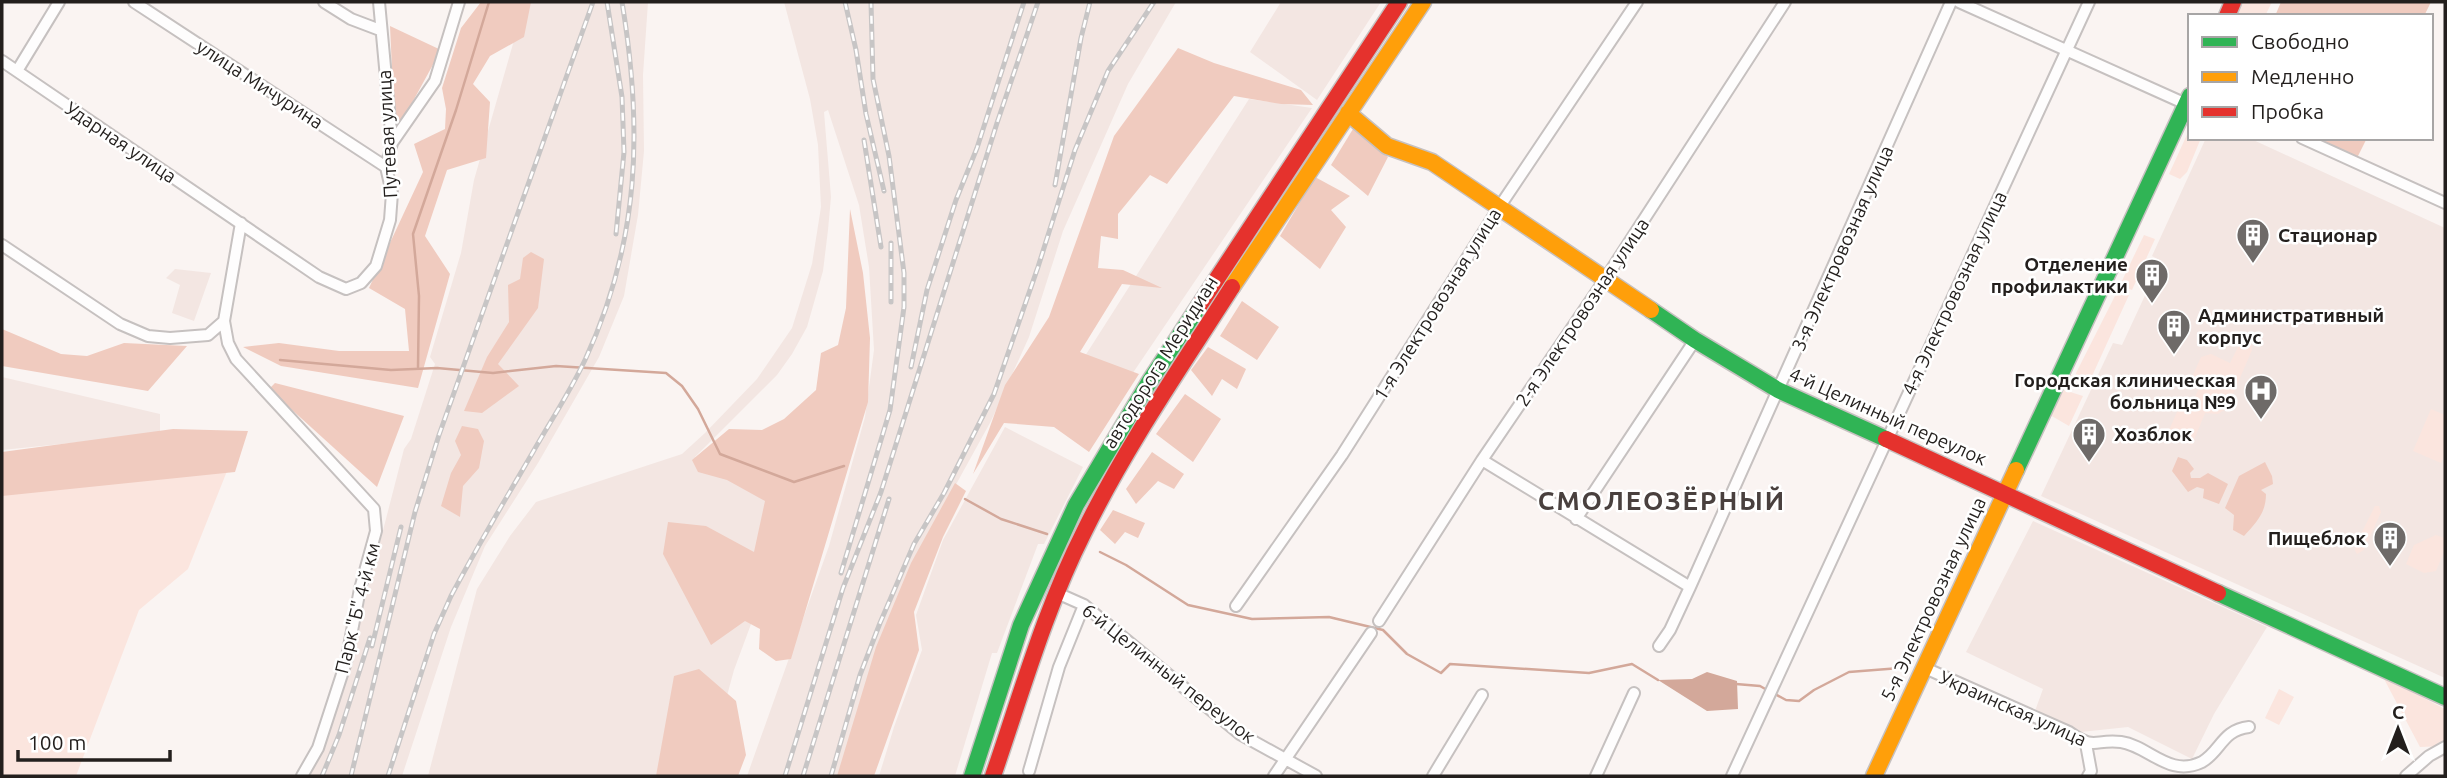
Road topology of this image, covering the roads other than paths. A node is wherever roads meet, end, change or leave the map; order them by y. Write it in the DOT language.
graph roads {
  1 [pos="59,2"];
  2 [pos="134,2"];
  3 [pos="324,2"];
  4 [pos="379,2"];
  5 [pos="459,2"];
  6 [pos="1399,2"];
  7 [pos="1423,2"];
  8 [pos="1637,2"];
  9 [pos="1785,2"];
  10 [pos="1951,2"];
  11 [pos="1959,2"];
  12 [pos="2089,2"];
  13 [pos="380,30"];
  14 [pos="2066,51"];
  15 [pos="2,61"];
  16 [pos="17,71"];
  17 [pos="2188,100"];
  18 [pos="1348,113"];
  19 [pos="2306,140"];
  20 [pos="392,143"];
  21 [pos="386,167"];
  22 [pos="2445,203"];
  23 [pos="1500,206"];
  24 [pos="241,223"];
  25 [pos="2,245"];
  26 [pos="1606,278"];
  27 [pos="346,289"];
  28 [pos="224,321"];
  29 [pos="1695,340"];
  30 [pos="1778,390"];
  31 [pos="1885,440"];
  32 [pos="1482,460"];
  33 [pos="2005,495"];
  34 [pos="1576,519"];
  35 [pos="1038,586"];
  36 [pos="1690,587"];
  37 [pos="1057,593"];
  38 [pos="1084,605"];
  39 [pos="1236,606"];
  40 [pos="1378,621"];
  41 [pos="1371,633"];
  42 [pos="1659,646"];
  43 [pos="1925,668"];
  44 [pos="1634,693"];
  45 [pos="1482,695"];
  46 [pos="2445,697"];
  47 [pos="2249,727"];
  48 [pos="2086,744"];
  49 [pos="2445,747"];
  50 [pos="1286,758"];
  51 [pos="1029,771"];
  52 [pos="302,776"];
  53 [pos="972,776"];
  54 [pos="993,776"];
  55 [pos="1274,776"];
  56 [pos="1316,776"];
  57 [pos="1433,776"];
  58 [pos="1596,776"];
  59 [pos="1732,776"];
  60 [pos="1874,776"];
  61 [pos="2088,776"];
  62 [pos="2406,776"];
  1 -- 16 [label="street"];
  2 -- 21 [label="street, улица Мичурина"];
  3 -- 13 [label="street"];
  4 -- 13 [label="street, Путевая улица"];
  5 -- 20 [label="street"];
  6 -- 35 [label="street, автодорога Меридиан"];
  7 -- 18 [label="street, автодорога Меридиан"];
  8 -- 23 [label="street, 1-я Электровозная улица"];
  9 -- 26 [label="street, 2-я Электровозная улица"];
  10 -- 30 [label="street, 3-я Электровозная улица"];
  11 -- 14 [label="street"];
  12 -- 14 [label="street, 4-я Электровозная улица"];
  13 -- 20 [label="street, Путевая улица"];
  14 -- 17 [label="street"];
  14 -- 31 [label="street, 4-я Электровозная улица"];
  15 -- 16 [label="street, Ударная улица"];
  16 -- 24 [label="street, Ударная улица"];
  17 -- 33 [label="street, 5-я Электровозная улица"];
  18 -- 23 [label="street, 4-й Целинный переулок"];
  18 -- 37 [label="street, автодорога Меридиан"];
  19 -- 22 [label="street"];
  20 -- 21 [label="street, Путевая улица"];
  21 -- 27 [label="street, Путевая улица"];
  23 -- 26 [label="street, 4-й Целинный переулок"];
  23 -- 39 [label="street, 1-я Электровозная улица"];
  24 -- 27 [label="street, Ударная улица"];
  24 -- 28 [label="street"];
  25 -- 28 [label="street"];
  26 -- 29 [label="street, 4-й Целинный переулок"];
  26 -- 32 [label="street, 2-я Электровозная улица"];
  28 -- 52 [label="street, Парк \"Б\" 4-й км"];
  29 -- 30 [label="street, 4-й Целинный переулок"];
  29 -- 34 [label="street"];
  30 -- 31 [label="street, 4-й Целинный переулок"];
  30 -- 36 [label="street, 3-я Электровозная улица"];
  31 -- 33 [label="street, 4-й Целинный переулок"];
  31 -- 59 [label="street, 4-я Электровозная улица"];
  32 -- 34 [label="street"];
  32 -- 40 [label="street, 2-я Электровозная улица"];
  33 -- 43 [label="street, 5-я Электровозная улица"];
  33 -- 46 [label="street, 4-й Целинный переулок"];
  34 -- 36 [label="street"];
  35 -- 37 [label="street"];
  35 -- 53 [label="street, автодорога Меридиан"];
  36 -- 42 [label="street, 3-я Электровозная улица"];
  37 -- 38 [label="street, 6-й Целинный переулок"];
  37 -- 54 [label="street, автодорога Меридиан"];
  38 -- 50 [label="street, 6-й Целинный переулок"];
  38 -- 51 [label="street"];
  41 -- 50 [label="street"];
  43 -- 48 [label="street, Украинская улица"];
  43 -- 60 [label="street, 5-я Электровозная улица"];
  44 -- 58 [label="street"];
  45 -- 57 [label="street"];
  47 -- 48 [label="street, Украинская улица"];
  48 -- 61 [label="street"];
  49 -- 62 [label="street"];
  50 -- 55 [label="street"];
  50 -- 56 [label="street, 6-й Целинный переулок"];
}
